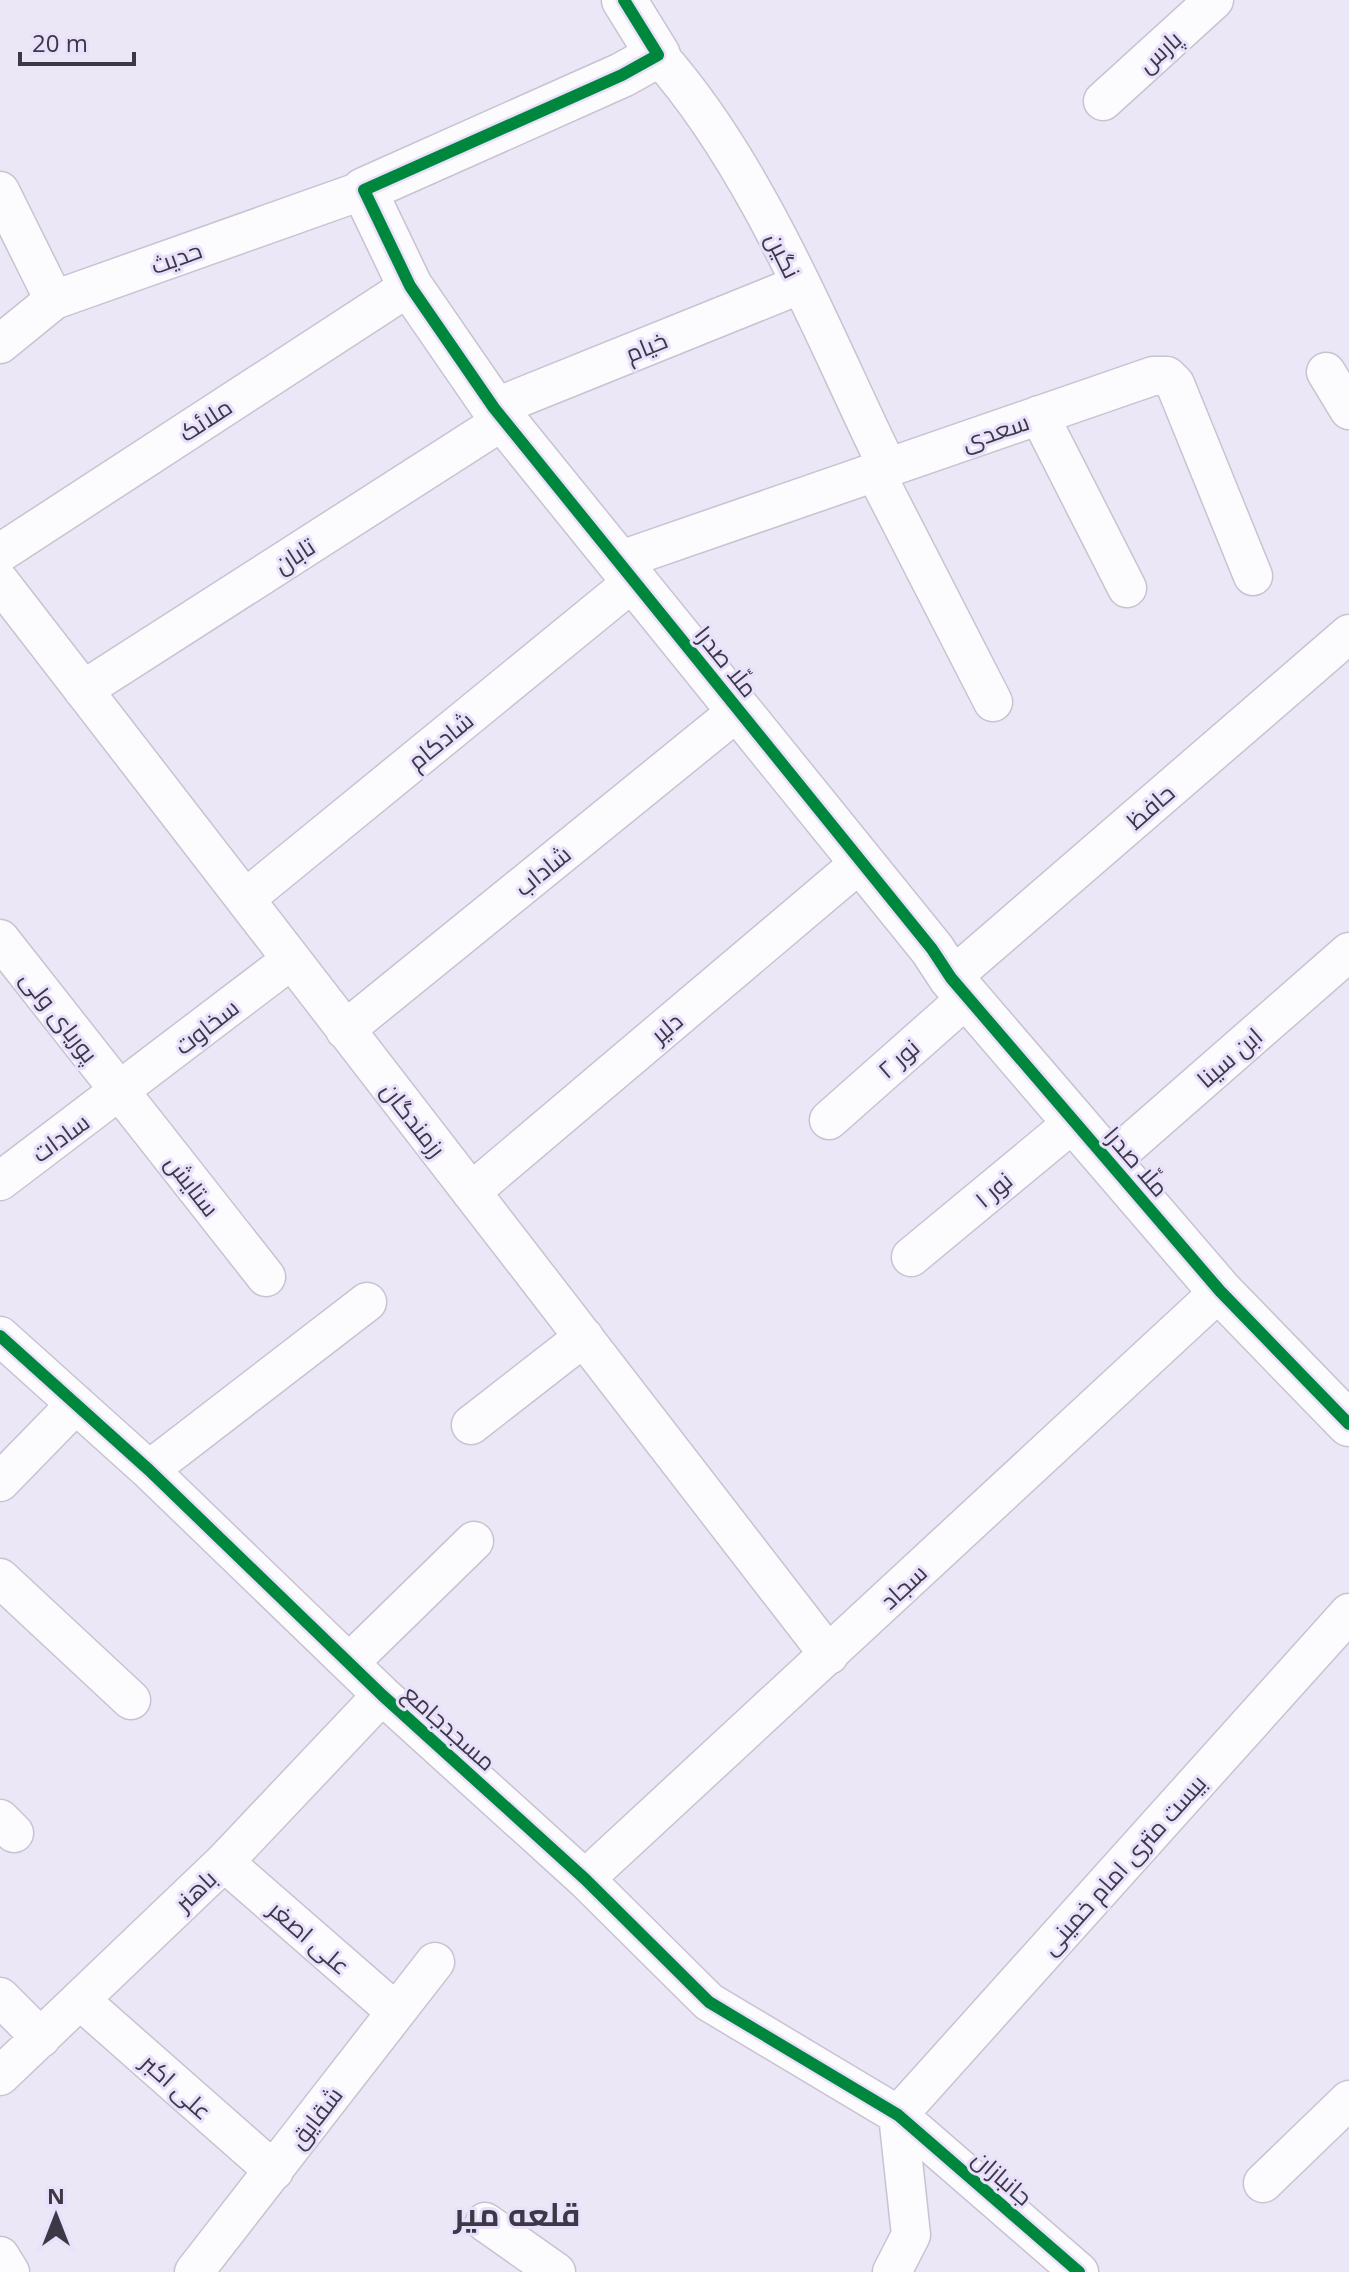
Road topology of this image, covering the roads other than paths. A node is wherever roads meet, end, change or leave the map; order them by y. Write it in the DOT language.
graph roads {
  1 [pos="624,0"];
  2 [pos="1214,0"];
  3 [pos="658,55"];
  4 [pos="1103,101"];
  5 [pos="364,190"];
  6 [pos="0,191"];
  7 [pos="799,285"];
  8 [pos="410,286"];
  9 [pos="54,300"];
  10 [pos="0,344"];
  11 [pos="1326,372"];
  12 [pos="1349,410"];
  13 [pos="499,414"];
  14 [pos="1039,415"];
  15 [pos="882,470"];
  16 [pos="0,553"];
  17 [pos="626,571"];
  18 [pos="1253,576"];
  19 [pos="0,582"];
  20 [pos="1127,588"];
  21 [pos="1349,634"];
  22 [pos="83,690"];
  23 [pos="993,702"];
  24 [pos="739,710"];
  25 [pos="861,862"];
  26 [pos="245,899"];
  27 [pos="0,939"];
  28 [pos="1349,952"];
  29 [pos="291,960"];
  30 [pos="959,987"];
  31 [pos="345,1030"];
  32 [pos="120,1092"];
  33 [pos="829,1120"];
  34 [pos="1074,1122"];
  35 [pos="1109,1162"];
  36 [pos="0,1181"];
  37 [pos="471,1192"];
  38 [pos="911,1257"];
  39 [pos="266,1277"];
  40 [pos="1220,1291"];
  41 [pos="367,1302"];
  42 [pos="0,1336"];
  43 [pos="584,1337"];
  44 [pos="76,1404"];
  45 [pos="1349,1424"];
  46 [pos="471,1425"];
  47 [pos="149,1470"];
  48 [pos="0,1482"];
  49 [pos="474,1541"];
  50 [pos="0,1578"];
  51 [pos="1349,1613"];
  52 [pos="829,1655"];
  53 [pos="349,1663"];
  54 [pos="382,1695"];
  55 [pos="131,1700"];
  56 [pos="224,1862"];
  57 [pos="585,1879"];
  58 [pos="435,1962"];
  59 [pos="0,1997"];
  60 [pos="80,2000"];
  61 [pos="396,2012"];
  62 [pos="41,2038"];
  63 [pos="0,2076"];
  64 [pos="1349,2100"];
  65 [pos="898,2115"];
  66 [pos="274,2171"];
  67 [pos="1263,2183"];
  68 [pos="485,2222"];
  69 [pos="0,2256"];
  70 [pos="10,2272"];
  71 [pos="194,2272"];
  72 [pos="556,2272"];
  73 [pos="892,2272"];
  74 [pos="1079,2272"];
  1 -- 3 [label="street"];
  2 -- 4 [label="street, پارس"];
  3 -- 5 [label="street"];
  3 -- 7 [label="street, نگین"];
  5 -- 8 [label="street, ملّا صدرا"];
  5 -- 9 [label="street, حدیث"];
  6 -- 9 [label="street"];
  7 -- 13 [label="street, خیام"];
  7 -- 15 [label="street, نگین"];
  8 -- 13 [label="street, ملّا صدرا"];
  8 -- 16 [label="street, ملائک"];
  9 -- 10 [label="street, حدیث"];
  11 -- 12 [label="street"];
  13 -- 17 [label="street, ملّا صدرا"];
  13 -- 22 [label="street, تابان"];
  14 -- 15 [label="street, سعدی"];
  14 -- 18 [label="street, سعدی"];
  14 -- 20 [label="street"];
  15 -- 17 [label="street, سعدی"];
  15 -- 23 [label="street, نگین"];
  17 -- 24 [label="street, ملّا صدرا"];
  17 -- 26 [label="street, شادکام"];
  19 -- 22 [label="street, رزمندگان"];
  21 -- 30 [label="street, حافظ"];
  22 -- 26 [label="street, رزمندگان"];
  24 -- 25 [label="street, ملّا صدرا"];
  24 -- 31 [label="street, شاداب"];
  25 -- 30 [label="street, ملّا صدرا"];
  25 -- 37 [label="street, دلیر"];
  26 -- 29 [label="street, رزمندگان"];
  27 -- 32 [label="street, پوریای ولی"];
  28 -- 35 [label="street, ابن سینا"];
  29 -- 31 [label="street, رزمندگان"];
  29 -- 32 [label="street, سخاوت"];
  30 -- 33 [label="street, نور ۲"];
  30 -- 34 [label="street, ملّا صدرا"];
  31 -- 37 [label="street, رزمندگان"];
  32 -- 36 [label="street, سادات"];
  32 -- 39 [label="street, ستایش"];
  34 -- 35 [label="street, ملّا صدرا"];
  34 -- 38 [label="street, نور ۱"];
  35 -- 40 [label="street, ملّا صدرا"];
  37 -- 43 [label="street, رزمندگان"];
  40 -- 45 [label="street, ملّا صدرا"];
  40 -- 52 [label="street, سجاد"];
  41 -- 47 [label="street"];
  42 -- 44 [label="street, مسجدجامع"];
  43 -- 46 [label="street"];
  43 -- 52 [label="street, رزمندگان"];
  44 -- 47 [label="street, مسجدجامع"];
  44 -- 48 [label="street"];
  47 -- 53 [label="street, مسجدجامع"];
  49 -- 53 [label="street"];
  50 -- 55 [label="street"];
  51 -- 65 [label="street, بیست متری امام خمینی"];
  52 -- 57 [label="street, سجاد"];
  53 -- 54 [label="street, مسجدجامع"];
  54 -- 56 [label="street, باهنر"];
  54 -- 57 [label="street, مسجدجامع"];
  56 -- 60 [label="street, باهنر"];
  56 -- 61 [label="street, علی اصغر"];
  57 -- 65 [label="street, مسجدجامع"];
  58 -- 61 [label="street, شقایق"];
  59 -- 62 [label="street"];
  60 -- 62 [label="street, باهنر"];
  60 -- 66 [label="street, علی اکبر"];
  61 -- 66 [label="street, شقایق"];
  62 -- 63 [label="street, باهنر"];
  64 -- 67 [label="street"];
  65 -- 73 [label="street"];
  65 -- 74 [label="street, جانبازان"];
  66 -- 71 [label="street, شقایق"];
  68 -- 72 [label="street"];
  69 -- 70 [label="street"];
}
